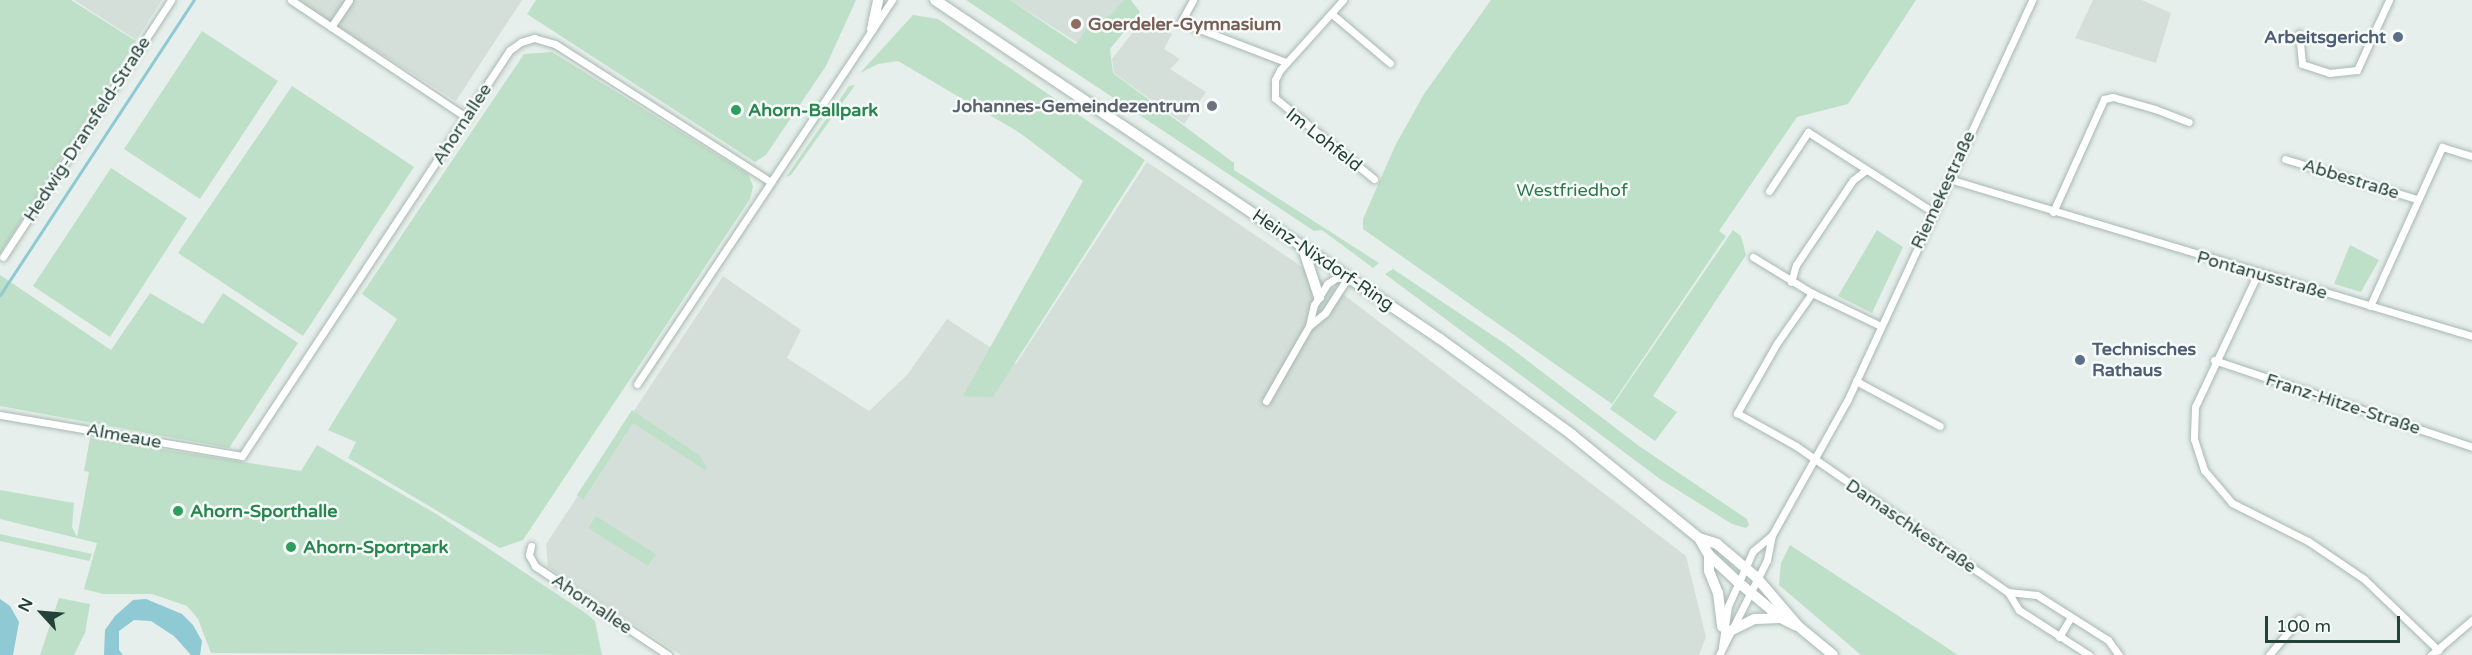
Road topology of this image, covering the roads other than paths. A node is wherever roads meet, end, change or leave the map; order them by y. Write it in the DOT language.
graph roads {
  1 [pos="171,0"];
  2 [pos="291,0"];
  3 [pos="349,0"];
  4 [pos="878,0"];
  5 [pos="892,0"];
  6 [pos="935,0"];
  7 [pos="1193,0"];
  8 [pos="1343,0"];
  9 [pos="2032,0"];
  10 [pos="2389,0"];
  11 [pos="1332,14"];
  12 [pos="331,27"];
  13 [pos="872,29"];
  14 [pos="2299,34"];
  15 [pos="1286,62"];
  16 [pos="1390,63"];
  17 [pos="467,118"];
  18 [pos="2188,122"];
  19 [pos="2472,156"];
  20 [pos="2285,159"];
  21 [pos="1866,170"];
  22 [pos="1374,179"];
  23 [pos="1949,179"];
  24 [pos="771,182"];
  25 [pos="1770,191"];
  26 [pos="2417,199"];
  27 [pos="1933,212"];
  28 [pos="2053,212"];
  29 [pos="1302,245"];
  30 [pos="3,257"];
  31 [pos="1753,257"];
  32 [pos="2258,273"];
  33 [pos="1348,277"];
  34 [pos="1791,282"];
  35 [pos="1812,293"];
  36 [pos="1319,297"];
  37 [pos="2370,306"];
  38 [pos="1309,326"];
  39 [pos="1881,326"];
  40 [pos="2472,336"];
  41 [pos="2214,360"];
  42 [pos="1856,381"];
  43 [pos="637,384"];
  44 [pos="1266,401"];
  45 [pos="0,415"];
  46 [pos="1940,426"];
  47 [pos="2472,447"];
  48 [pos="247,453"];
  49 [pos="1814,459"];
  50 [pos="1772,535"];
  51 [pos="1699,537"];
  52 [pos="531,546"];
  53 [pos="1709,555"];
  54 [pos="1745,568"];
  55 [pos="1756,577"];
  56 [pos="1738,582"];
  57 [pos="1749,592"];
  58 [pos="2008,592"];
  59 [pos="2071,617"];
  60 [pos="1781,618"];
  61 [pos="2299,619"];
  62 [pos="2472,620"];
  63 [pos="1798,626"];
  64 [pos="1727,629"];
  65 [pos="2059,637"];
  66 [pos="2438,650"];
  67 [pos="1720,651"];
  68 [pos="668,655"];
  69 [pos="1833,655"];
  70 [pos="2089,655"];
  71 [pos="2119,655"];
  72 [pos="2269,655"];
  73 [pos="2431,655"];
  1 -- 30 [label="street, Hedwig-Dransfeld-Straße"];
  2 -- 12 [label="street"];
  3 -- 12 [label="street"];
  4 -- 13 [label="main road"];
  5 -- 13 [label="street"];
  6 -- 29 [label="main road, Heinz-Nixdorf-Ring"];
  7 -- 15 [label="street"];
  8 -- 11 [label="street, Im Lohfeld"];
  9 -- 23 [label="street, Riemekestraße"];
  10 -- 14 [label="street"];
  11 -- 15 [label="street, Im Lohfeld"];
  11 -- 16 [label="street"];
  12 -- 17 [label="street"];
  13 -- 24 [label="street"];
  15 -- 22 [label="street, Im Lohfeld"];
  17 -- 24 [label="street, Ahornallee"];
  17 -- 48 [label="street, Ahornallee"];
  18 -- 28 [label="street"];
  19 -- 26 [label="street, Abbestraße"];
  20 -- 26 [label="street, Abbestraße"];
  21 -- 25 [label="street"];
  21 -- 27 [label="street"];
  21 -- 34 [label="street"];
  23 -- 27 [label="street, Riemekestraße"];
  23 -- 28 [label="street, Pontanusstraße"];
  24 -- 43 [label="street"];
  26 -- 37 [label="street, Abbestraße"];
  27 -- 39 [label="street, Riemekestraße"];
  28 -- 32 [label="street, Pontanusstraße"];
  29 -- 33 [label="main road, Heinz-Nixdorf-Ring"];
  29 -- 36 [label="main road"];
  31 -- 34 [label="street"];
  32 -- 37 [label="street, Pontanusstraße"];
  32 -- 41 [label="street"];
  33 -- 36 [label="street"];
  33 -- 38 [label="street"];
  33 -- 51 [label="main road, Heinz-Nixdorf-Ring"];
  34 -- 35 [label="street"];
  35 -- 39 [label="street"];
  35 -- 49 [label="street, Damaschkestraße"];
  36 -- 38 [label="street"];
  37 -- 40 [label="street, Pontanusstraße"];
  38 -- 44 [label="street"];
  39 -- 42 [label="street, Riemekestraße"];
  41 -- 47 [label="street, Franz-Hitze-Straße"];
  41 -- 66 [label="street"];
  42 -- 46 [label="street"];
  42 -- 49 [label="street, Riemekestraße"];
  45 -- 48 [label="street, Almeaue"];
  49 -- 50 [label="street, Riemekestraße"];
  49 -- 58 [label="street, Damaschkestraße"];
  50 -- 54 [label="street, Riemekestraße"];
  50 -- 55 [label="street, Riemekestraße"];
  51 -- 53 [label="main road, Heinz-Nixdorf-Ring"];
  51 -- 54 [label="main road, Heinz-Nixdorf-Ring"];
  52 -- 68 [label="street, Ahornallee"];
  53 -- 56 [label="main road, Heinz-Nixdorf-Ring"];
  53 -- 64 [label="main road"];
  54 -- 55 [label="main road, Heinz-Nixdorf-Ring"];
  54 -- 56 [label="street, Riemekestraße"];
  55 -- 57 [label="street, Riemekestraße"];
  55 -- 63 [label="main road, Heinz-Nixdorf-Ring"];
  56 -- 57 [label="main road, Heinz-Nixdorf-Ring"];
  56 -- 64 [label="street, Riemekestraße"];
  57 -- 60 [label="main road, Heinz-Nixdorf-Ring"];
  57 -- 64 [label="street, Riemekestraße"];
  58 -- 59 [label="street, Damaschkestraße"];
  58 -- 65 [label="street, Damaschkestraße"];
  59 -- 65 [label="street"];
  59 -- 71 [label="street, Damaschkestraße"];
  60 -- 63 [label="main road, Heinz-Nixdorf-Ring"];
  60 -- 64 [label="main road"];
  61 -- 72 [label="street"];
  62 -- 66 [label="street"];
  63 -- 69 [label="main road, Heinz-Nixdorf-Ring"];
  64 -- 67 [label="street, Riemekestraße"];
  65 -- 70 [label="street, Damaschkestraße"];
  66 -- 73 [label="street"];
}
